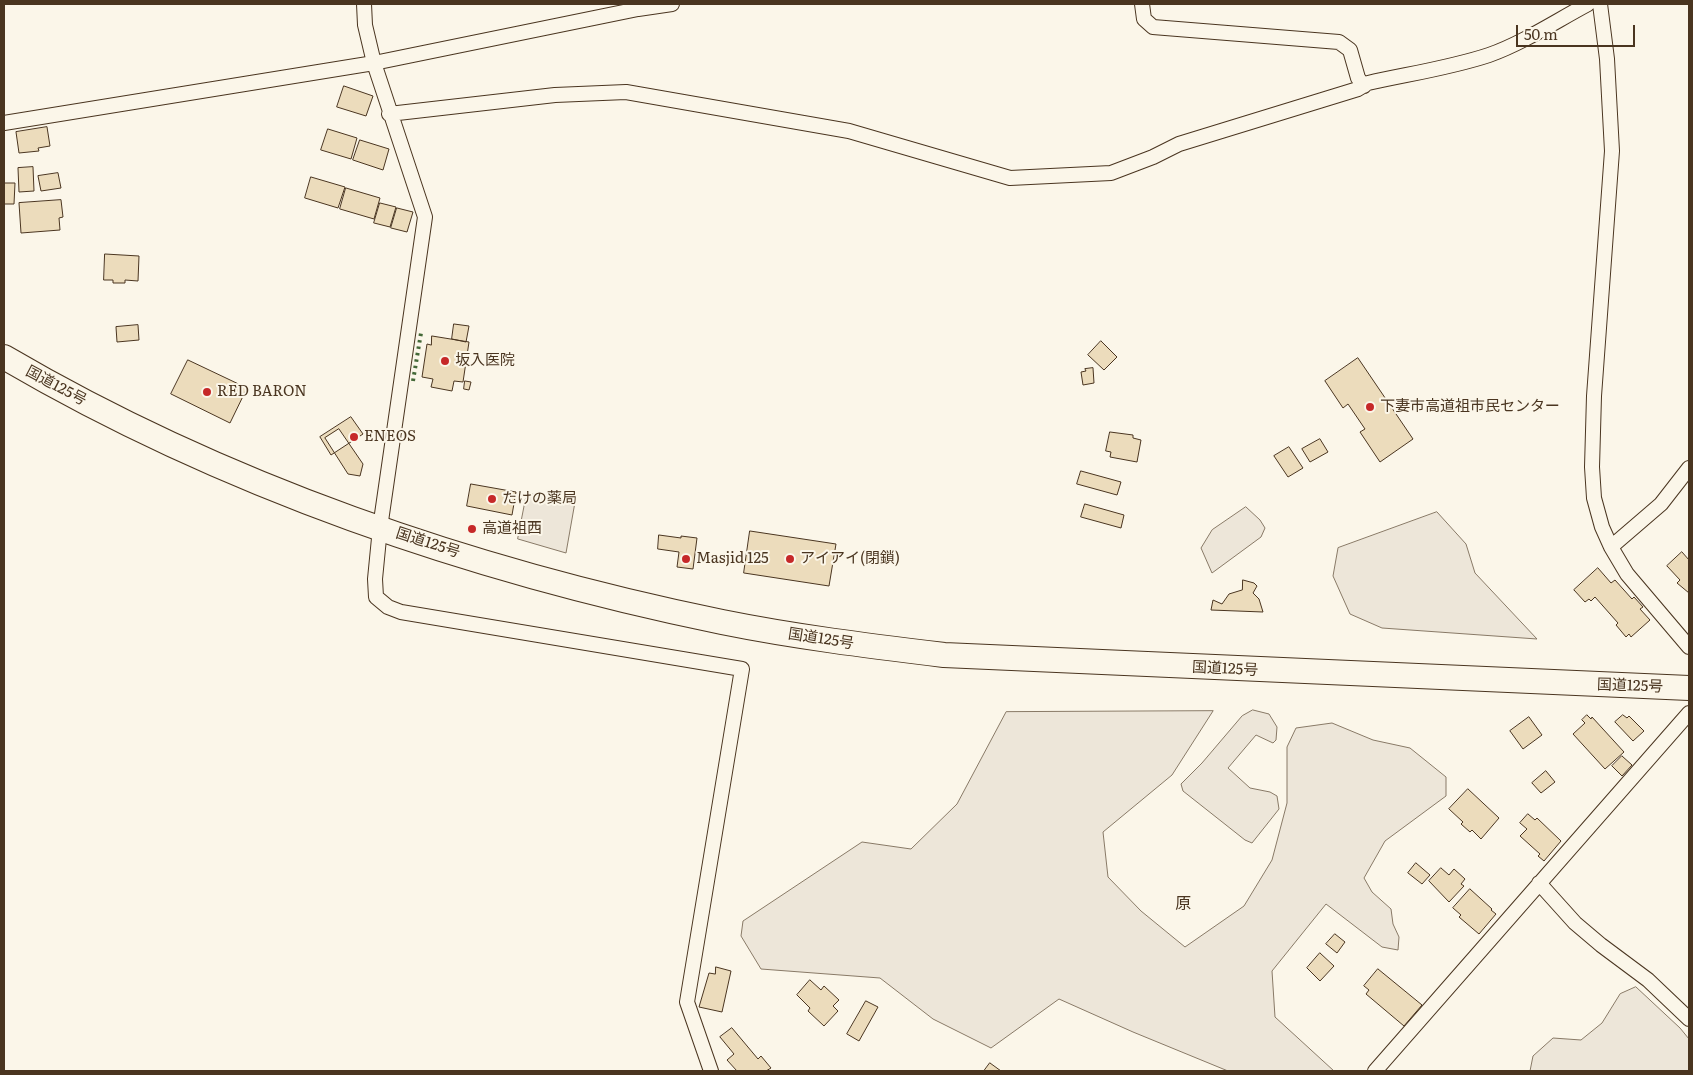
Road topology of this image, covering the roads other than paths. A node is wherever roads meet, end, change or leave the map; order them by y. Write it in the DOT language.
graph roads {
  1 [pos="364,4"];
  2 [pos="672,4"];
  3 [pos="1142,4"];
  4 [pos="1588,4"];
  5 [pos="1600,4"];
  6 [pos="638,6"];
  7 [pos="374,63"];
  8 [pos="1364,86"];
  9 [pos="389,114"];
  10 [pos="4,123"];
  11 [pos="4,357"];
  12 [pos="1689,468"];
  13 [pos="380,528"];
  14 [pos="1611,547"];
  15 [pos="1689,647"];
  16 [pos="1689,688"];
  17 [pos="1689,713"];
  18 [pos="1539,883"];
  19 [pos="1689,1019"];
  20 [pos="711,1071"];
  21 [pos="1375,1071"];
  1 -- 7 [label="street"];
  2 -- 6 [label="street"];
  3 -- 8 [label="street"];
  4 -- 8 [label="street"];
  5 -- 14 [label="street"];
  6 -- 7 [label="street"];
  7 -- 9 [label="street"];
  7 -- 10 [label="street"];
  8 -- 9 [label="street"];
  9 -- 13 [label="street"];
  11 -- 13 [label="highway, 国道125号"];
  12 -- 14 [label="street"];
  13 -- 16 [label="highway, 国道125号"];
  13 -- 20 [label="street"];
  14 -- 15 [label="street"];
  17 -- 18 [label="street"];
  18 -- 19 [label="street"];
  18 -- 21 [label="street"];
}
